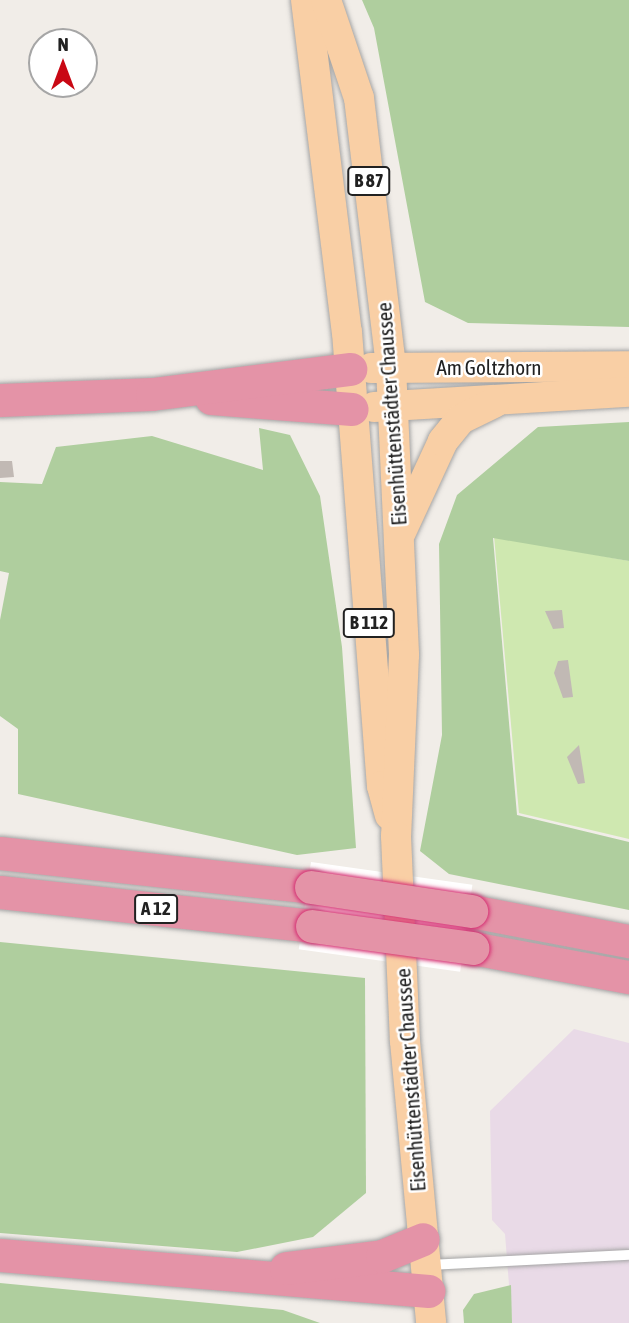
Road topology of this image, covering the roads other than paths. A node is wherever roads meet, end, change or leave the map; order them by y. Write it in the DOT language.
graph roads {
  1 [pos="306,0"];
  2 [pos="326,0"];
  3 [pos="629,366"];
  4 [pos="391,367"];
  5 [pos="350,369"];
  6 [pos="629,392"];
  7 [pos="152,394"];
  8 [pos="518,397"];
  9 [pos="0,400"];
  10 [pos="394,405"];
  11 [pos="352,409"];
  12 [pos="399,536"];
  13 [pos="396,836"];
  14 [pos="0,853"];
  15 [pos="0,892"];
  16 [pos="629,941"];
  17 [pos="629,977"];
  18 [pos="0,1255"];
  19 [pos="629,1255"];
  20 [pos="198,1274"];
  21 [pos="427,1280"];
  1 -- 5 [label="main road, Eisenhüttenstädter Chaussee / B 87"];
  2 -- 4 [label="main road, Eisenhüttenstädter Chaussee / B 87"];
  3 -- 4 [label="main road, Am Goltzhorn"];
  4 -- 5 [label="main road, Am Goltzhorn"];
  4 -- 10 [label="main road, Eisenhüttenstädter Chaussee / B 87"];
  5 -- 7 [label="highway"];
  5 -- 11 [label="main road, Eisenhüttenstädter Chaussee / B 87"];
  6 -- 8 [label="main road, Am Goltzhorn"];
  7 -- 9 [label="highway"];
  7 -- 11 [label="highway"];
  8 -- 10 [label="main road, Am Goltzhorn"];
  8 -- 12 [label="main road"];
  10 -- 11 [label="main road, Am Goltzhorn"];
  10 -- 12 [label="main road, Eisenhüttenstädter Chaussee / B 112"];
  11 -- 13 [label="main road, Eisenhüttenstädter Chaussee / B 112"];
  12 -- 13 [label="main road, Eisenhüttenstädter Chaussee / B 112"];
  13 -- 21 [label="main road, Eisenhüttenstädter Chaussee / B 112"];
  14 -- 16 [label="highway, A 12, bridge"];
  15 -- 17 [label="highway, A 12, bridge"];
  18 -- 20 [label="highway"];
  19 -- 21 [label="lane"];
  20 -- 21 [label="highway"];
  20 -- 21 [label="highway"];
}
